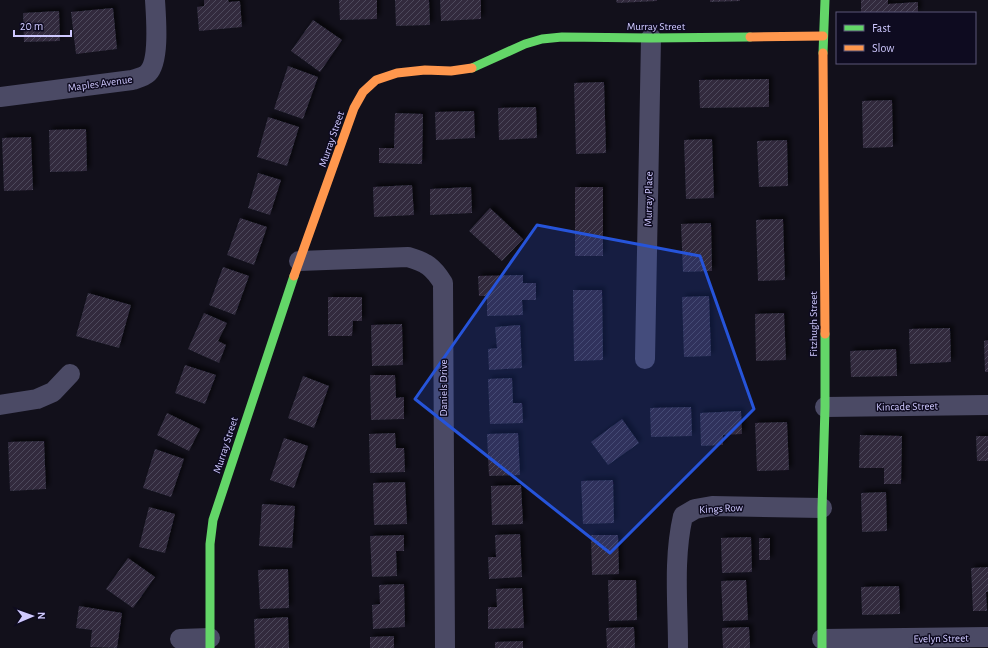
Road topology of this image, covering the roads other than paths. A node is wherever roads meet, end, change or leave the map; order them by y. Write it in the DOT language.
graph roads {
  1 [pos="156,0"];
  2 [pos="825,0"];
  3 [pos="823,36"];
  4 [pos="651,38"];
  5 [pos="0,97"];
  6 [pos="299,261"];
  7 [pos="645,359"];
  8 [pos="70,374"];
  9 [pos="988,405"];
  10 [pos="0,406"];
  11 [pos="825,407"];
  12 [pos="822,508"];
  13 [pos="988,637"];
  14 [pos="180,639"];
  15 [pos="210,643"];
  16 [pos="822,644"];
  17 [pos="444,648"];
  18 [pos="678,648"];
  1 -- 5 [label="street, Maples Avenue"];
  2 -- 3 [label="street, Fitzhugh Street"];
  3 -- 4 [label="street, Murray Street"];
  3 -- 11 [label="street, Fitzhugh Street"];
  4 -- 6 [label="street, Murray Street"];
  4 -- 7 [label="street, Murray Place"];
  6 -- 15 [label="street, Murray Street"];
  6 -- 17 [label="street, Daniels Drive"];
  8 -- 10 [label="street"];
  9 -- 11 [label="street, Kincade Street"];
  11 -- 12 [label="street, Fitzhugh Street"];
  12 -- 16 [label="street, Fitzhugh Street"];
  12 -- 18 [label="street, Kings Row"];
  13 -- 16 [label="street, Evelyn Street"];
  14 -- 15 [label="street"];
}
